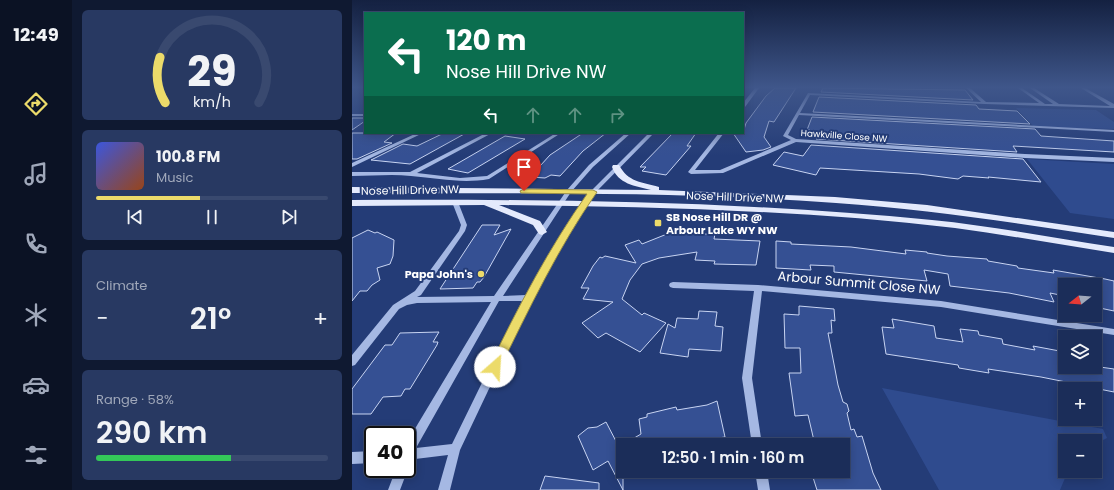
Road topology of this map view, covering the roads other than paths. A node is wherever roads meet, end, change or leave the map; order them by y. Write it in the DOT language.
graph roads {
  1 [pos="800,111"];
  2 [pos="798,114"];
  3 [pos="352,115"];
  4 [pos="364,115"];
  5 [pos="1114,131"];
  6 [pos="419,134"];
  7 [pos="488,134"];
  8 [pos="557,134"];
  9 [pos="629,134"];
  10 [pos="651,134"];
  11 [pos="721,134"];
  12 [pos="795,140"];
  13 [pos="1114,160"];
  14 [pos="352,165"];
  15 [pos="616,167"];
  16 [pos="352,174"];
  17 [pos="411,174"];
  18 [pos="352,190"];
  19 [pos="569,192"];
  20 [pos="593,192"];
  21 [pos="668,193"];
  22 [pos="455,202"];
  23 [pos="482,202"];
  24 [pos="352,203"];
  25 [pos="562,203"];
  26 [pos="585,204"];
  27 [pos="542,232"];
  28 [pos="1114,235"];
  29 [pos="1114,250"];
  30 [pos="673,285"];
  31 [pos="758,288"];
  32 [pos="497,298"];
  33 [pos="528,298"];
  34 [pos="404,302"];
  35 [pos="1114,332"];
  36 [pos="352,362"];
  37 [pos="416,438"];
  38 [pos="756,438"];
  39 [pos="455,449"];
  40 [pos="416,452"];
  41 [pos="364,457"];
  42 [pos="352,458"];
  43 [pos="399,478"];
  44 [pos="762,478"];
  45 [pos="394,490"];
  46 [pos="444,490"];
  47 [pos="764,490"];
  1 -- 2 [label="street, Hawkville Close NW"];
  2 -- 5 [label="street"];
  2 -- 12 [label="street, Hawkville Close NW"];
  3 -- 4 [label="street"];
  6 -- 14 [label="street"];
  7 -- 17 [label="street"];
  8 -- 17 [label="street"];
  9 -- 19 [label="street"];
  10 -- 15 [label="street"];
  11 -- 12 [label="street"];
  12 -- 13 [label="street, Hawkville Close NW"];
  15 -- 20 [label="street"];
  15 -- 21 [label="main road"];
  16 -- 17 [label="street"];
  18 -- 19 [label="main road, Nose Hill Drive NW"];
  19 -- 20 [label="main road, Nose Hill Drive NW"];
  19 -- 25 [label="street"];
  20 -- 21 [label="main road, Nose Hill Drive NW"];
  20 -- 26 [label="street"];
  21 -- 28 [label="main road, Nose Hill Drive NW"];
  22 -- 23 [label="main road, Nose Hill Drive NW"];
  22 -- 24 [label="main road, Nose Hill Drive NW"];
  22 -- 34 [label="street"];
  23 -- 25 [label="main road, Nose Hill Drive NW"];
  23 -- 27 [label="main road"];
  25 -- 26 [label="main road, Nose Hill Drive NW"];
  25 -- 27 [label="street"];
  26 -- 29 [label="main road, Nose Hill Drive NW"];
  26 -- 33 [label="street"];
  27 -- 32 [label="street"];
  30 -- 31 [label="street, Arbour Summit Close NW"];
  31 -- 35 [label="street, Arbour Summit Close NW"];
  31 -- 38 [label="street"];
  32 -- 33 [label="street"];
  32 -- 34 [label="street"];
  32 -- 37 [label="street"];
  33 -- 39 [label="street"];
  34 -- 36 [label="street"];
  39 -- 40 [label="street"];
  39 -- 46 [label="street"];
  41 -- 42 [label="street"];
  43 -- 45 [label="street"];
  44 -- 47 [label="street"];
}
